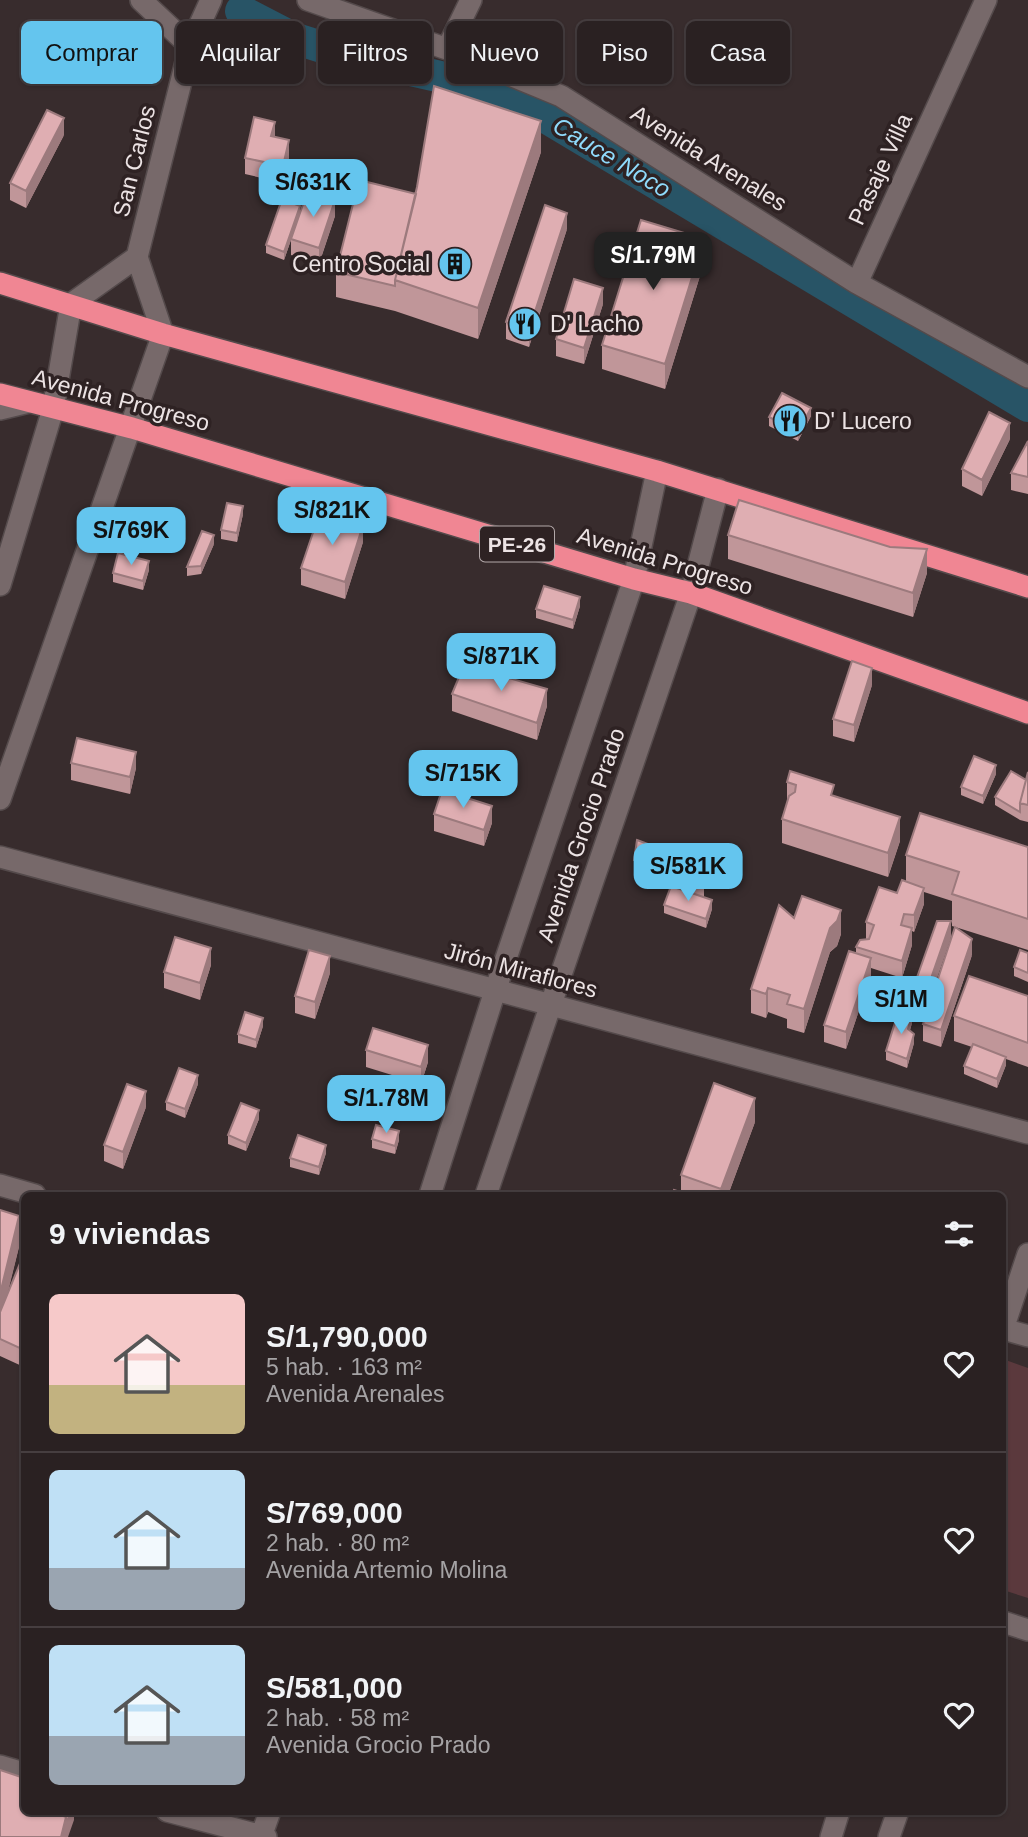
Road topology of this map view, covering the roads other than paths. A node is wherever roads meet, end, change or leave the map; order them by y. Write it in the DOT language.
graph roads {
  1 [pos="141,0"];
  2 [pos="211,0"];
  3 [pos="308,0"];
  4 [pos="471,0"];
  5 [pos="986,0"];
  6 [pos="201,21"];
  7 [pos="461,21"];
  8 [pos="176,33"];
  9 [pos="446,49"];
  10 [pos="180,84"];
  11 [pos="532,84"];
  12 [pos="137,257"];
  13 [pos="0,283"];
  14 [pos="857,284"];
  15 [pos="71,304"];
  16 [pos="163,334"];
  17 [pos="1028,377"];
  18 [pos="0,394"];
  19 [pos="29,402"];
  20 [pos="0,409"];
  21 [pos="52,409"];
  22 [pos="132,428"];
  23 [pos="657,471"];
  24 [pos="718,489"];
  25 [pos="634,579"];
  26 [pos="1025,584"];
  27 [pos="0,585"];
  28 [pos="691,593"];
  29 [pos="1028,713"];
  30 [pos="0,799"];
  31 [pos="0,857"];
  32 [pos="495,991"];
  33 [pos="551,1005"];
  34 [pos="1028,1133"];
  35 [pos="0,1185"];
  36 [pos="25,1192"];
  37 [pos="431,1192"];
  38 [pos="487,1192"];
  39 [pos="0,1227"];
  40 [pos="21,1233"];
  41 [pos="1028,1254"];
  42 [pos="1006,1320"];
  43 [pos="1006,1330"];
  44 [pos="1028,1336"];
  45 [pos="1006,1623"];
  46 [pos="1028,1630"];
  47 [pos="0,1766"];
  48 [pos="21,1772"];
  49 [pos="181,1815"];
  50 [pos="269,1815"];
  51 [pos="838,1815"];
  52 [pos="897,1815"];
  53 [pos="214,1824"];
  54 [pos="263,1837"];
  55 [pos="831,1837"];
  56 [pos="889,1837"];
  1 -- 8 [label="street"];
  2 -- 6 [label="street, San Carlos"];
  3 -- 9 [label="street, Avenida Arenales"];
  4 -- 7 [label="street"];
  5 -- 14 [label="street, Pasaje Villa"];
  10 -- 12 [label="street, San Carlos"];
  11 -- 14 [label="street, Avenida Arenales"];
  12 -- 15 [label="street"];
  12 -- 16 [label="street"];
  13 -- 15 [label="highway"];
  14 -- 17 [label="street, Avenida Arenales"];
  15 -- 16 [label="highway"];
  15 -- 21 [label="street"];
  16 -- 22 [label="street"];
  16 -- 23 [label="highway"];
  18 -- 19 [label="highway, Avenida Progreso / PE-26"];
  19 -- 20 [label="street"];
  19 -- 21 [label="highway, Avenida Progreso / PE-26"];
  21 -- 22 [label="highway, Avenida Progreso / PE-26"];
  21 -- 27 [label="street"];
  22 -- 25 [label="highway, Avenida Progreso / PE-26"];
  22 -- 30 [label="street"];
  23 -- 24 [label="highway"];
  23 -- 25 [label="street, Avenida Grocio Prado"];
  24 -- 26 [label="highway"];
  24 -- 28 [label="street, Avenida Grocio Prado"];
  25 -- 28 [label="highway, Avenida Progreso / PE-26"];
  25 -- 32 [label="street, Avenida Grocio Prado"];
  28 -- 29 [label="highway, Avenida Progreso / PE-26"];
  28 -- 33 [label="street, Avenida Grocio Prado"];
  31 -- 32 [label="street, Jirón Miraflores"];
  32 -- 33 [label="street, Jirón Miraflores"];
  32 -- 37 [label="street, Avenida Grocio Prado"];
  33 -- 34 [label="street, Jirón Miraflores"];
  33 -- 38 [label="street, Avenida Grocio Prado"];
  35 -- 36 [label="street"];
  39 -- 40 [label="street"];
  41 -- 42 [label="street"];
  43 -- 44 [label="street"];
  45 -- 46 [label="street"];
  47 -- 48 [label="street"];
  49 -- 53 [label="street"];
  50 -- 54 [label="street"];
  51 -- 55 [label="street"];
  52 -- 56 [label="street"];
  53 -- 54 [label="street"];
}
